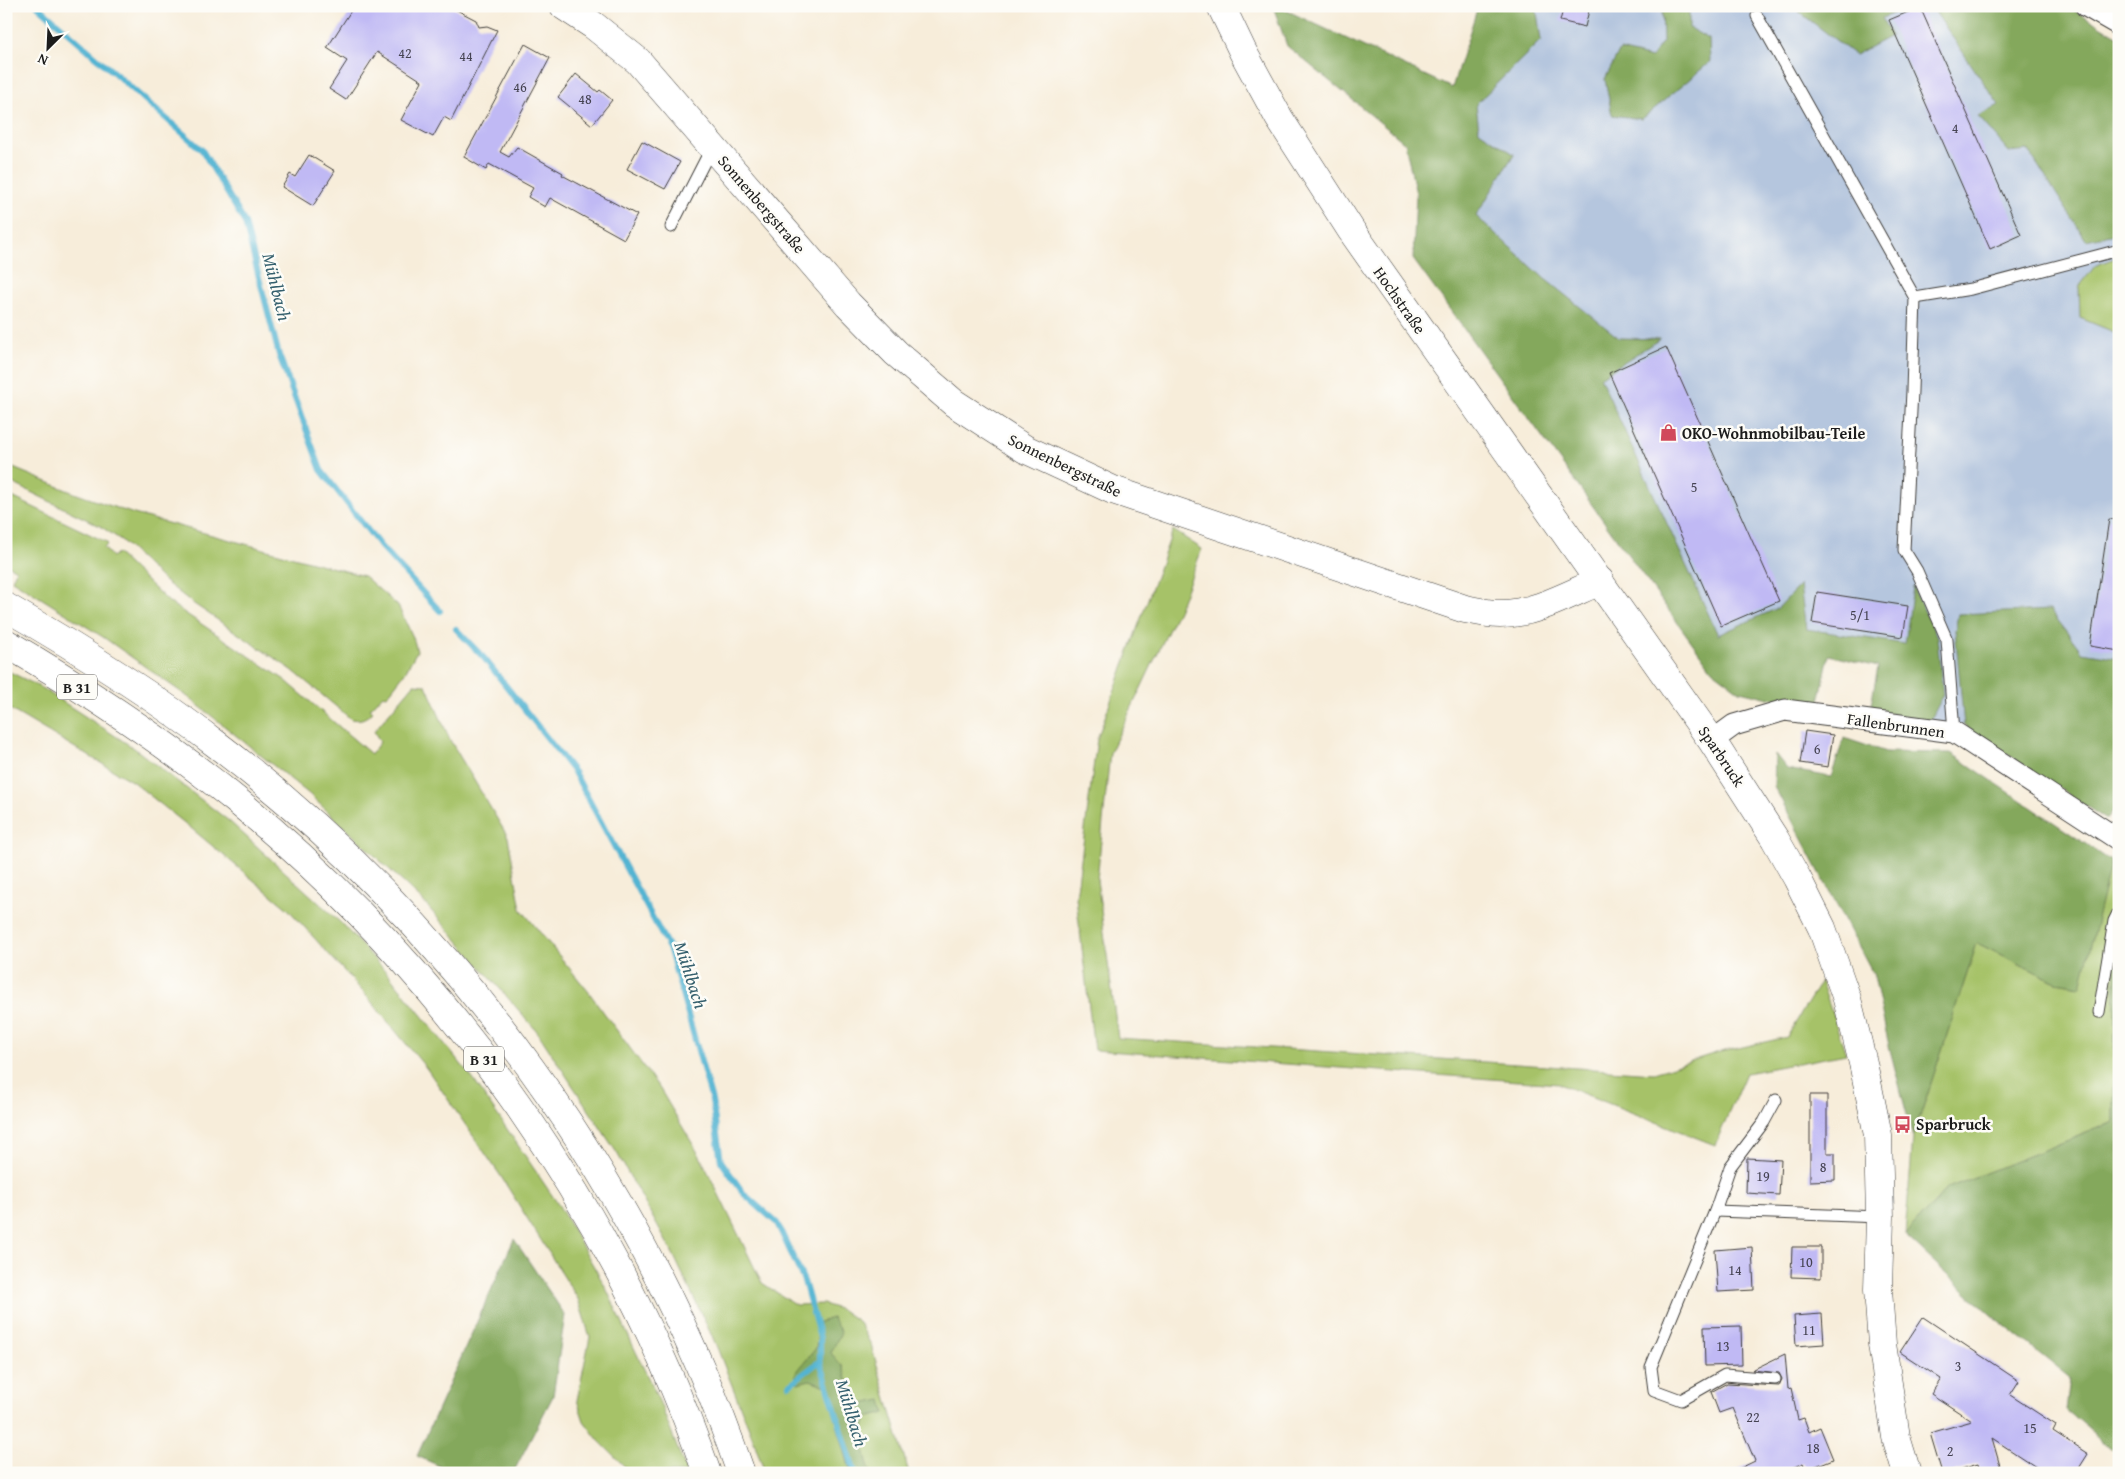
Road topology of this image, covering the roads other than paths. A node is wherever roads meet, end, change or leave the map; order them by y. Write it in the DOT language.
graph roads {
  1 [pos="564,6"];
  2 [pos="1221,6"];
  3 [pos="2086,6"];
  4 [pos="1757,16"];
  5 [pos="2119,25"];
  6 [pos="712,146"];
  7 [pos="671,227"];
  8 [pos="2119,250"];
  9 [pos="1914,298"];
  10 [pos="1600,581"];
  11 [pos="6,607"];
  12 [pos="6,643"];
  13 [pos="1954,732"];
  14 [pos="1712,741"];
  15 [pos="2118,837"];
  16 [pos="2119,911"];
  17 [pos="2099,1012"];
  18 [pos="1776,1100"];
  19 [pos="1715,1211"];
  20 [pos="1880,1217"];
  21 [pos="1774,1380"];
  22 [pos="707,1473"];
  23 [pos="741,1473"];
  24 [pos="1906,1473"];
  1 -- 6 [label="main road, Sonnenbergstraße"];
  2 -- 10 [label="main road, Hochstraße"];
  3 -- 5 [label="street"];
  4 -- 9 [label="lane"];
  6 -- 7 [label="lane"];
  6 -- 10 [label="main road, Sonnenbergstraße"];
  8 -- 9 [label="lane"];
  9 -- 13 [label="lane"];
  10 -- 14 [label="main road, Sparbruck"];
  11 -- 23 [label="main road, B 31"];
  12 -- 22 [label="main road, B 31"];
  13 -- 14 [label="street, Fallenbrunnen"];
  13 -- 15 [label="street, Fallenbrunnen"];
  14 -- 20 [label="main road, Sparbruck"];
  16 -- 17 [label="lane"];
  18 -- 19 [label="lane"];
  19 -- 20 [label="lane"];
  19 -- 21 [label="lane"];
  20 -- 24 [label="main road, Sparbruck"];
}
